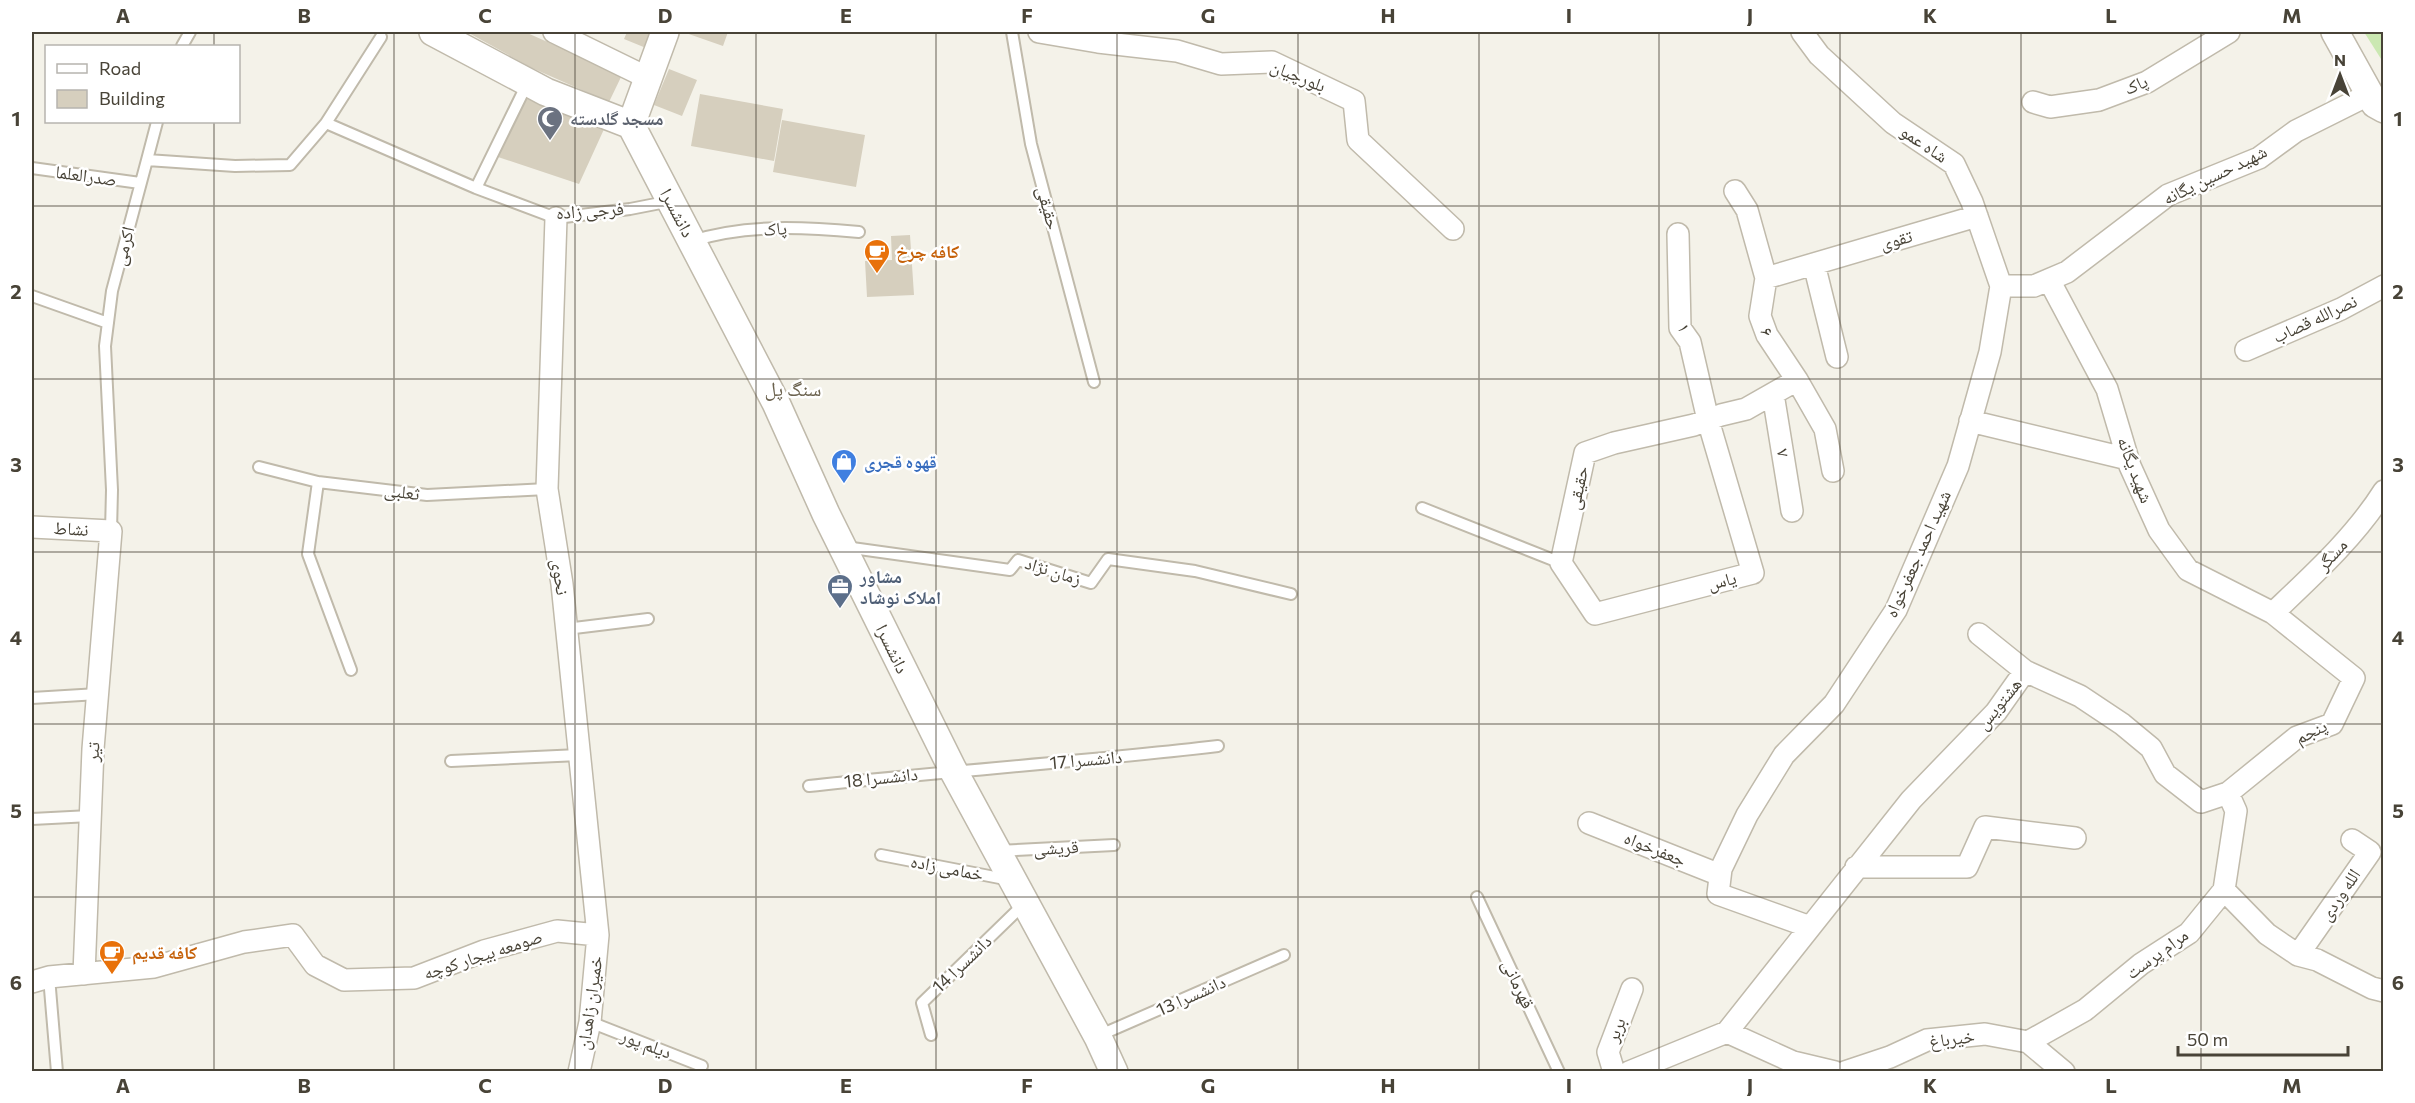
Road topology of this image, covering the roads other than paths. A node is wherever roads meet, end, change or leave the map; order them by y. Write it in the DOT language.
graph roads {
  1 [pos="433,32"];
  2 [pos="554,32"];
  3 [pos="664,32"];
  4 [pos="1012,32"];
  5 [pos="1039,32"];
  6 [pos="1802,32"];
  7 [pos="2229,32"];
  8 [pos="2335,32"];
  9 [pos="381,37"];
  10 [pos="1105,37"];
  11 [pos="648,78"];
  12 [pos="528,83"];
  13 [pos="2033,102"];
  14 [pos="2378,108"];
  15 [pos="157,123"];
  16 [pos="326,123"];
  17 [pos="631,125"];
  18 [pos="147,160"];
  19 [pos="32,168"];
  20 [pos="140,183"];
  21 [pos="476,188"];
  22 [pos="1735,191"];
  23 [pos="671,201"];
  24 [pos="1977,216"];
  25 [pos="556,218"];
  26 [pos="1453,229"];
  27 [pos="859,232"];
  28 [pos="1678,234"];
  29 [pos="692,241"];
  30 [pos="1814,264"];
  31 [pos="1766,278"];
  32 [pos="2049,280"];
  33 [pos="2384,285"];
  34 [pos="2001,286"];
  35 [pos="32,297"];
  36 [pos="108,323"];
  37 [pos="2246,350"];
  38 [pos="1837,357"];
  39 [pos="1797,380"];
  40 [pos="1094,382"];
  41 [pos="1773,394"];
  42 [pos="1708,420"];
  43 [pos="1970,421"];
  44 [pos="2128,459"];
  45 [pos="259,467"];
  46 [pos="1833,471"];
  47 [pos="318,482"];
  48 [pos="548,489"];
  49 [pos="2384,491"];
  50 [pos="1422,508"];
  51 [pos="1792,511"];
  52 [pos="32,527"];
  53 [pos="111,531"];
  54 [pos="842,546"];
  55 [pos="1561,563"];
  56 [pos="1291,594"];
  57 [pos="2273,613"];
  58 [pos="648,619"];
  59 [pos="566,629"];
  60 [pos="1979,634"];
  61 [pos="351,670"];
  62 [pos="2025,671"];
  63 [pos="98,694"];
  64 [pos="32,698"];
  65 [pos="1218,746"];
  66 [pos="579,754"];
  67 [pos="451,761"];
  68 [pos="953,770"];
  69 [pos="809,786"];
  70 [pos="2228,793"];
  71 [pos="90,816"];
  72 [pos="32,819"];
  73 [pos="1589,823"];
  74 [pos="2075,838"];
  75 [pos="2352,840"];
  76 [pos="1114,845"];
  77 [pos="997,851"];
  78 [pos="881,855"];
  79 [pos="1856,867"];
  80 [pos="1720,875"];
  81 [pos="2224,890"];
  82 [pos="1019,891"];
  83 [pos="1477,897"];
  84 [pos="1810,927"];
  85 [pos="598,935"];
  86 [pos="1284,955"];
  87 [pos="2298,955"];
  88 [pos="84,974"];
  89 [pos="40,979"];
  90 [pos="1632,989"];
  91 [pos="2384,991"];
  92 [pos="590,1022"];
  93 [pos="1727,1032"];
  94 [pos="931,1035"];
  95 [pos="1098,1037"];
  96 [pos="2028,1042"];
  97 [pos="702,1066"];
  98 [pos="1880,1066"];
  99 [pos="57,1071"];
  100 [pos="579,1071"];
  101 [pos="1114,1071"];
  102 [pos="1559,1071"];
  103 [pos="1614,1071"];
  104 [pos="1629,1071"];
  105 [pos="1835,1071"];
  106 [pos="1845,1071"];
  107 [pos="2064,1071"];
  1 -- 12 [label="street"];
  2 -- 11 [label="street"];
  3 -- 11 [label="street"];
  4 -- 40 [label="lane, حقیقی"];
  5 -- 10 [label="street, بلورچیان"];
  6 -- 24 [label="street, شاه عمو"];
  7 -- 13 [label="street, پاک"];
  8 -- 14 [label="street"];
  9 -- 16 [label="lane"];
  10 -- 26 [label="street, بلورچیان"];
  11 -- 17 [label="street"];
  12 -- 17 [label="street"];
  12 -- 21 [label="lane"];
  14 -- 32 [label="street, شهید حسین یگانه"];
  15 -- 18 [label="lane, اکرمی"];
  16 -- 18 [label="lane"];
  16 -- 21 [label="lane"];
  17 -- 23 [label="street, دانشسرا"];
  18 -- 20 [label="lane, اکرمی"];
  19 -- 20 [label="lane, صدرالعلما"];
  20 -- 36 [label="lane, اکرمی"];
  21 -- 25 [label="lane, فرجی زاده"];
  22 -- 31 [label="street"];
  23 -- 25 [label="lane, فرجی زاده"];
  23 -- 29 [label="street, دانشسرا"];
  24 -- 30 [label="street, تقوی"];
  24 -- 34 [label="street, شاه عمو"];
  25 -- 48 [label="street, نحوی"];
  27 -- 29 [label="lane, پاک"];
  28 -- 42 [label="street, ۱"];
  29 -- 54 [label="street, دانشسرا"];
  30 -- 31 [label="street, تقوی"];
  30 -- 38 [label="street"];
  31 -- 39 [label="street, ۶"];
  32 -- 34 [label="street, شهید حسین یگانه"];
  32 -- 44 [label="street, شهید یگانه"];
  33 -- 37 [label="street, نصرالله قصاب"];
  34 -- 43 [label="street, شهید احمد جعفرخواه"];
  35 -- 36 [label="lane"];
  36 -- 53 [label="lane, اکرمی"];
  39 -- 41 [label="street, حقیقی"];
  39 -- 46 [label="street, ۶"];
  41 -- 42 [label="street, حقیقی"];
  41 -- 51 [label="street, ۷"];
  42 -- 55 [label="street, حقیقی"];
  42 -- 55 [label="street, یاس"];
  43 -- 44 [label="street"];
  43 -- 80 [label="street, شهید احمد جعفرخواه"];
  44 -- 57 [label="street, شهید یگانه"];
  45 -- 47 [label="lane, ثعلبی"];
  47 -- 48 [label="lane, ثعلبی"];
  47 -- 61 [label="lane"];
  48 -- 59 [label="street, نحوی"];
  49 -- 57 [label="street, مسگر"];
  50 -- 55 [label="lane"];
  52 -- 53 [label="street, نشاط"];
  53 -- 63 [label="street, تیر"];
  54 -- 56 [label="lane, زمان نژاد"];
  54 -- 68 [label="street, دانشسرا"];
  57 -- 70 [label="street, پنجم"];
  58 -- 59 [label="lane"];
  59 -- 66 [label="street, نحوی"];
  60 -- 62 [label="street"];
  62 -- 70 [label="street, هشتویس"];
  62 -- 79 [label="street, هشتویس"];
  63 -- 64 [label="lane"];
  63 -- 71 [label="street, تیر"];
  65 -- 68 [label="lane, دانشسرا 17"];
  66 -- 67 [label="lane"];
  66 -- 85 [label="street, نحوی"];
  68 -- 69 [label="lane, دانشسرا 18"];
  68 -- 77 [label="street, دانشسرا"];
  70 -- 81 [label="street"];
  71 -- 72 [label="lane"];
  71 -- 88 [label="street, تیر"];
  73 -- 80 [label="street, جعفرخواه"];
  74 -- 79 [label="street"];
  75 -- 87 [label="street, الله وردی"];
  76 -- 77 [label="lane, قریشی"];
  77 -- 82 [label="street, دانشسرا"];
  78 -- 82 [label="lane, خمامی زاده"];
  79 -- 84 [label="street, هشتویس"];
  80 -- 84 [label="street"];
  81 -- 87 [label="street"];
  81 -- 96 [label="street, مرام پرست"];
  82 -- 94 [label="lane, دانشسرا 14"];
  82 -- 95 [label="street, دانشسرا"];
  83 -- 102 [label="lane, قهرمانی"];
  84 -- 93 [label="street, هشتویس"];
  85 -- 88 [label="street, صومعه بیجار کوچه"];
  85 -- 92 [label="street, خمیران زاهدان"];
  86 -- 95 [label="lane, دانشسرا 13"];
  87 -- 91 [label="street"];
  88 -- 89 [label="street, صومعه بیجار کوچه"];
  89 -- 99 [label="lane"];
  90 -- 103 [label="street, بربر"];
  92 -- 97 [label="lane, دیلم پور"];
  92 -- 100 [label="street, خمیران زاهدان"];
  93 -- 104 [label="street"];
  93 -- 105 [label="street"];
  95 -- 101 [label="street, دانشسرا"];
  96 -- 98 [label="street, خیرباغ"];
  96 -- 107 [label="street"];
  98 -- 106 [label="street, خیرباغ"];
}
